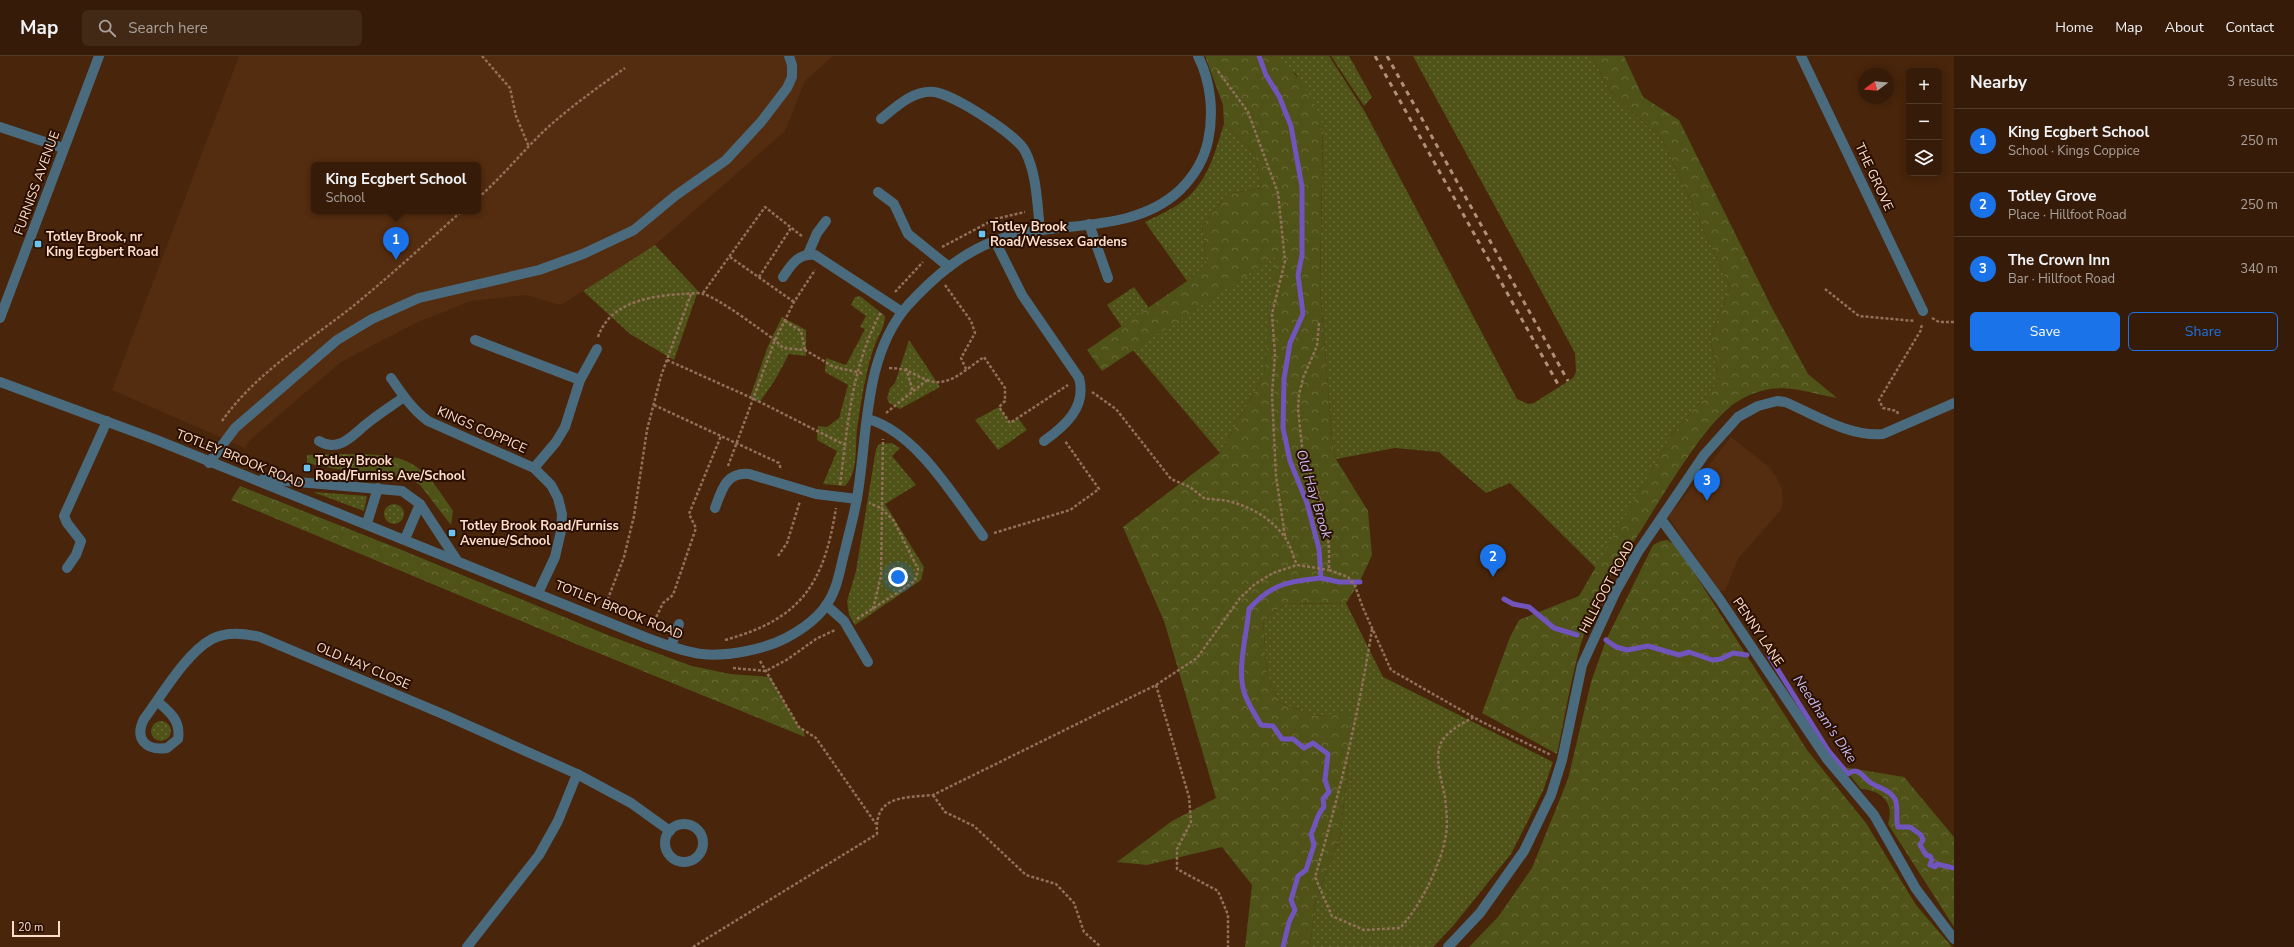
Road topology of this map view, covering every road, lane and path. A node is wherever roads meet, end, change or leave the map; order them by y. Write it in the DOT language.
graph roads {
  1 [pos="99,56"];
  2 [pos="482,56"];
  3 [pos="789,56"];
  4 [pos="1801,56"];
  5 [pos="1199,58"];
  6 [pos="625,68"];
  7 [pos="881,119"];
  8 [pos="0,127"];
  9 [pos="529,147"];
  10 [pos="63,148"];
  11 [pos="878,192"];
  12 [pos="481,195"];
  13 [pos="459,214"];
  14 [pos="826,221"];
  15 [pos="1089,224"];
  16 [pos="791,228"];
  17 [pos="1040,229"];
  18 [pos="995,241"];
  19 [pos="811,244"];
  20 [pos="808,254"];
  21 [pos="730,257"];
  22 [pos="822,260"];
  23 [pos="949,267"];
  24 [pos="937,275"];
  25 [pos="759,277"];
  26 [pos="783,277"];
  27 [pos="1108,278"];
  28 [pos="1825,289"];
  29 [pos="703,293"];
  30 [pos="691,294"];
  31 [pos="794,302"];
  32 [pos="1923,311"];
  33 [pos="902,312"];
  34 [pos="0,318"];
  35 [pos="784,321"];
  36 [pos="1922,322"];
  37 [pos="1954,322"];
  38 [pos="1319,323"];
  39 [pos="474,340"];
  40 [pos="775,340"];
  41 [pos="597,349"];
  42 [pos="805,350"];
  43 [pos="667,360"];
  44 [pos="906,368"];
  45 [pos="966,370"];
  46 [pos="876,372"];
  47 [pos="391,378"];
  48 [pos="580,380"];
  49 [pos="927,380"];
  50 [pos="0,382"];
  51 [pos="1080,383"];
  52 [pos="913,392"];
  53 [pos="404,397"];
  54 [pos="754,399"];
  55 [pos="1954,403"];
  56 [pos="654,405"];
  57 [pos="1897,411"];
  58 [pos="107,421"];
  59 [pos="876,422"];
  60 [pos="218,426"];
  61 [pos="1058,431"];
  62 [pos="721,436"];
  63 [pos="319,441"];
  64 [pos="1044,441"];
  65 [pos="736,442"];
  66 [pos="845,445"];
  67 [pos="209,462"];
  68 [pos="534,468"];
  69 [pos="252,478"];
  70 [pos="730,478"];
  71 [pos="786,486"];
  72 [pos="378,488"];
  73 [pos="803,490"];
  74 [pos="857,499"];
  75 [pos="420,504"];
  76 [pos="715,508"];
  77 [pos="1661,519"];
  78 [pos="367,523"];
  79 [pos="983,536"];
  80 [pos="1285,536"];
  81 [pos="405,539"];
  82 [pos="778,556"];
  83 [pos="456,559"];
  84 [pos="1297,565"];
  85 [pos="67,568"];
  86 [pos="1329,570"];
  87 [pos="538,592"];
  88 [pos="826,605"];
  89 [pos="873,609"];
  90 [pos="601,618"];
  91 [pos="679,624"];
  92 [pos="1372,629"];
  93 [pos="647,638"];
  94 [pos="671,646"];
  95 [pos="753,650"];
  96 [pos="868,662"];
  97 [pos="1156,685"];
  98 [pos="157,701"];
  99 [pos="1474,717"];
  100 [pos="1562,760"];
  101 [pos="577,774"];
  102 [pos="932,795"];
  103 [pos="876,824"];
  104 [pos="670,831"];
  105 [pos="1954,938"];
  106 [pos="467,947"];
  107 [pos="693,947"];
  108 [pos="1101,947"];
  109 [pos="1228,947"];
  110 [pos="1448,947"];
  1 -- 10 [label="street, FURNISS AVENUE"];
  2 -- 9 [label="path"];
  3 -- 67 [label="street"];
  4 -- 32 [label="street, THE GROVE"];
  5 -- 15 [label="street, TOTLEY BROOK ROAD"];
  5 -- 80 [label="path"];
  6 -- 9 [label="path"];
  7 -- 17 [label="street"];
  8 -- 10 [label="street"];
  9 -- 12 [label="path"];
  10 -- 34 [label="street, FURNISS AVENUE"];
  11 -- 23 [label="street"];
  13 -- 60 [label="path"];
  14 -- 19 [label="street"];
  15 -- 17 [label="street, TOTLEY BROOK ROAD"];
  15 -- 27 [label="street"];
  16 -- 19 [label="path"];
  16 -- 21 [label="path"];
  16 -- 25 [label="path"];
  17 -- 18 [label="street, TOTLEY BROOK ROAD"];
  18 -- 23 [label="street, TOTLEY BROOK ROAD"];
  18 -- 51 [label="street"];
  19 -- 20 [label="street"];
  20 -- 22 [label="street"];
  20 -- 26 [label="street"];
  21 -- 25 [label="path"];
  21 -- 29 [label="path"];
  22 -- 31 [label="path"];
  22 -- 33 [label="street"];
  23 -- 24 [label="street, TOTLEY BROOK ROAD"];
  24 -- 33 [label="street, TOTLEY BROOK ROAD"];
  24 -- 45 [label="path"];
  25 -- 31 [label="path"];
  28 -- 36 [label="path"];
  29 -- 30 [label="path"];
  29 -- 40 [label="path"];
  30 -- 41 [label="path"];
  30 -- 43 [label="path"];
  31 -- 35 [label="path"];
  32 -- 36 [label="path"];
  32 -- 37 [label="path"];
  33 -- 46 [label="street, TOTLEY BROOK ROAD"];
  35 -- 40 [label="path"];
  35 -- 42 [label="path"];
  36 -- 57 [label="path"];
  38 -- 86 [label="path"];
  39 -- 48 [label="street"];
  40 -- 42 [label="path"];
  40 -- 54 [label="path"];
  41 -- 48 [label="street, KINGS COPPICE"];
  42 -- 46 [label="path"];
  43 -- 54 [label="path"];
  43 -- 56 [label="path"];
  44 -- 46 [label="path"];
  44 -- 49 [label="path"];
  44 -- 52 [label="path"];
  45 -- 49 [label="path"];
  45 -- 51 [label="path"];
  46 -- 59 [label="street, TOTLEY BROOK ROAD"];
  47 -- 53 [label="street, KINGS COPPICE"];
  48 -- 68 [label="street, KINGS COPPICE"];
  49 -- 52 [label="path"];
  50 -- 58 [label="street, TOTLEY BROOK ROAD"];
  51 -- 61 [label="street"];
  51 -- 80 [label="path"];
  52 -- 59 [label="path"];
  53 -- 63 [label="street"];
  53 -- 68 [label="street, KINGS COPPICE"];
  54 -- 65 [label="path"];
  54 -- 66 [label="path"];
  55 -- 77 [label="street, HILLFOOT ROAD"];
  56 -- 62 [label="path"];
  56 -- 90 [label="path"];
  58 -- 67 [label="street, TOTLEY BROOK ROAD"];
  58 -- 85 [label="street"];
  59 -- 74 [label="street, TOTLEY BROOK ROAD"];
  59 -- 79 [label="street"];
  59 -- 89 [label="path"];
  61 -- 64 [label="street"];
  61 -- 79 [label="path"];
  62 -- 65 [label="path"];
  62 -- 93 [label="path"];
  65 -- 70 [label="path"];
  65 -- 71 [label="path"];
  67 -- 69 [label="street, TOTLEY BROOK ROAD"];
  68 -- 87 [label="street, KINGS COPPICE"];
  69 -- 72 [label="street"];
  69 -- 78 [label="street, TOTLEY BROOK ROAD"];
  70 -- 71 [label="street"];
  70 -- 76 [label="street"];
  71 -- 73 [label="street"];
  72 -- 75 [label="street"];
  72 -- 78 [label="street"];
  73 -- 74 [label="street"];
  73 -- 82 [label="path"];
  74 -- 88 [label="street, TOTLEY BROOK ROAD"];
  75 -- 81 [label="street"];
  75 -- 83 [label="street"];
  77 -- 100 [label="street, HILLFOOT ROAD"];
  77 -- 105 [label="street, PENNY LANE"];
  78 -- 81 [label="street, TOTLEY BROOK ROAD"];
  80 -- 84 [label="path"];
  81 -- 83 [label="street, TOTLEY BROOK ROAD"];
  83 -- 87 [label="street, TOTLEY BROOK ROAD"];
  84 -- 86 [label="path"];
  84 -- 97 [label="path"];
  86 -- 92 [label="path"];
  87 -- 90 [label="street, TOTLEY BROOK ROAD"];
  88 -- 95 [label="street, TOTLEY BROOK ROAD"];
  88 -- 96 [label="street"];
  90 -- 93 [label="street, TOTLEY BROOK ROAD"];
  91 -- 94 [label="street"];
  92 -- 99 [label="path"];
  92 -- 99 [label="path"];
  93 -- 94 [label="street, TOTLEY BROOK ROAD"];
  94 -- 95 [label="street, TOTLEY BROOK ROAD"];
  95 -- 103 [label="path"];
  97 -- 102 [label="path"];
  97 -- 109 [label="path"];
  98 -- 98 [label="street, OLD HAY CLOSE"];
  98 -- 101 [label="street, OLD HAY CLOSE"];
  99 -- 100 [label="path"];
  100 -- 110 [label="street, HILLFOOT ROAD"];
  101 -- 104 [label="street, OLD HAY CLOSE"];
  101 -- 106 [label="street"];
  102 -- 103 [label="path"];
  102 -- 108 [label="path"];
  103 -- 107 [label="path"];
}
